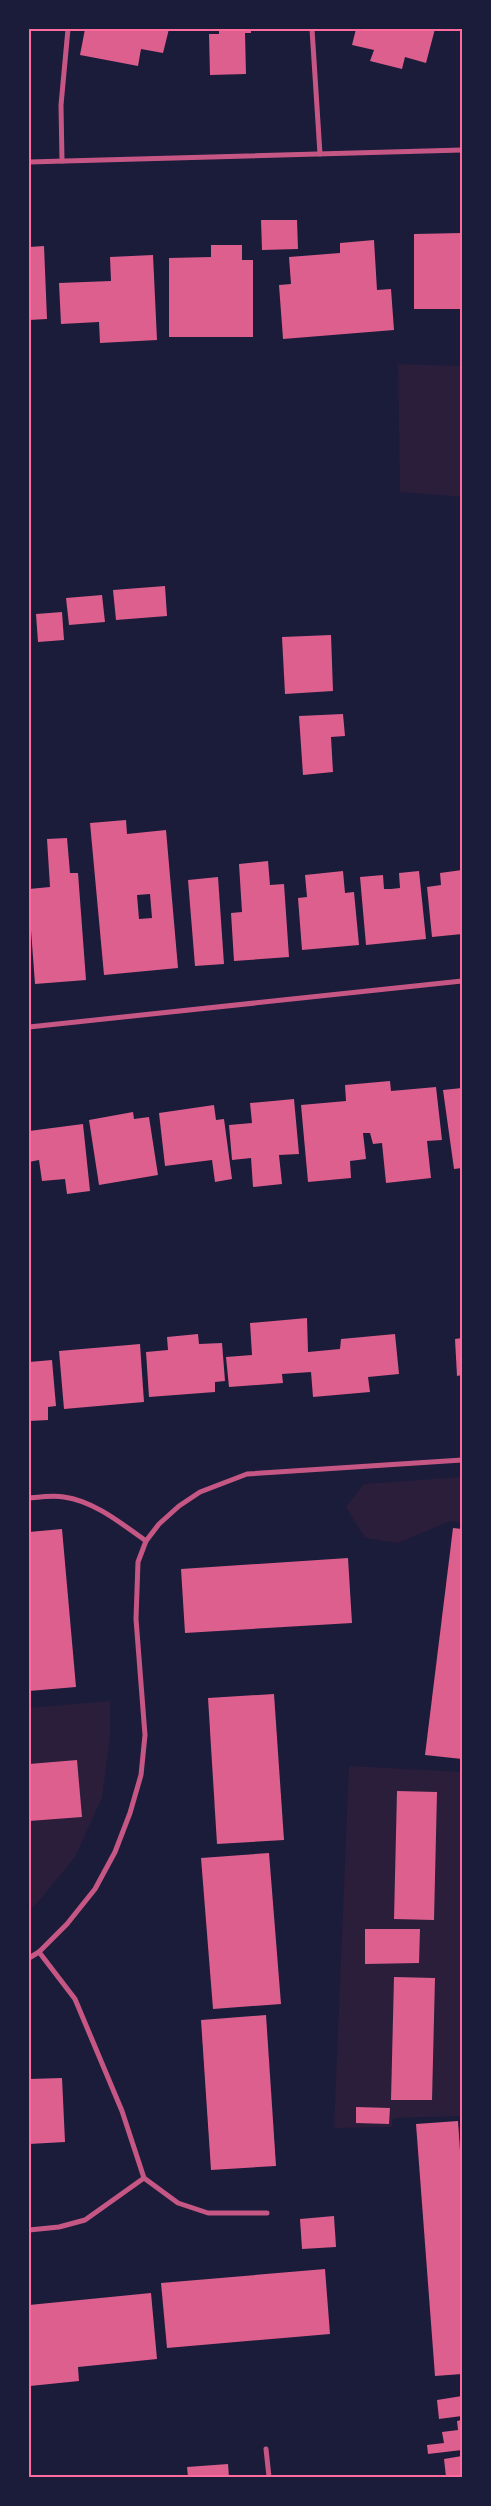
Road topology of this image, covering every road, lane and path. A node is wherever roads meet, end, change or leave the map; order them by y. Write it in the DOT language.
graph roads {
  1 [pos="68,29"];
  2 [pos="312,29"];
  3 [pos="462,150"];
  4 [pos="320,154"];
  5 [pos="62,161"];
  6 [pos="29,162"];
  7 [pos="462,981"];
  8 [pos="29,1027"];
  9 [pos="462,1460"];
  10 [pos="29,1498"];
  11 [pos="146,1541"];
  12 [pos="39,1952"];
  13 [pos="29,1958"];
  14 [pos="144,2178"];
  15 [pos="267,2213"];
  16 [pos="29,2230"];
  17 [pos="266,2449"];
  18 [pos="269,2477"];
  1 -- 5 [label="street"];
  2 -- 4 [label="street"];
  3 -- 4 [label="street"];
  4 -- 5 [label="street"];
  5 -- 6 [label="street"];
  7 -- 8 [label="street"];
  9 -- 11 [label="street"];
  10 -- 11 [label="street"];
  11 -- 12 [label="street"];
  12 -- 13 [label="street"];
  12 -- 14 [label="street"];
  14 -- 15 [label="street"];
  14 -- 16 [label="street"];
  17 -- 18 [label="street"];
}
